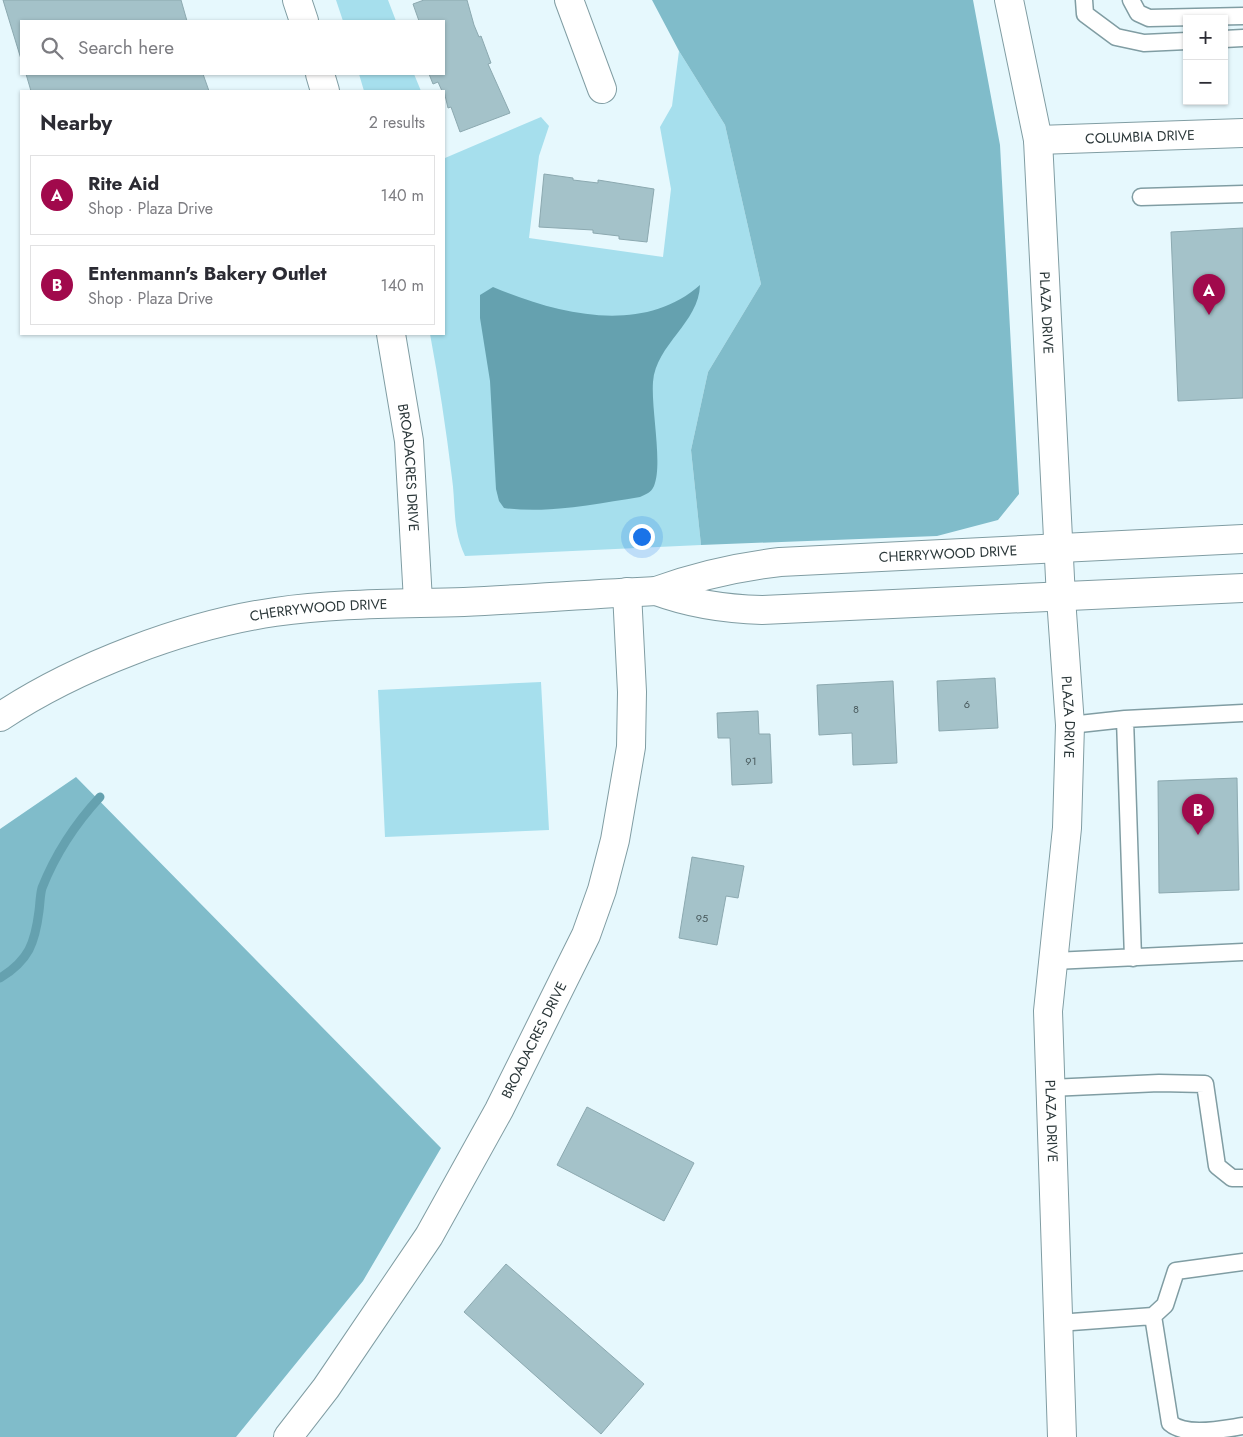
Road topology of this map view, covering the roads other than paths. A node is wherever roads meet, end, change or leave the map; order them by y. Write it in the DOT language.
graph roads {
  1 [pos="297,0"];
  2 [pos="570,0"];
  3 [pos="1010,0"];
  4 [pos="1084,0"];
  5 [pos="1131,0"];
  6 [pos="1243,16"];
  7 [pos="304,20"];
  8 [pos="1243,38"];
  9 [pos="1228,39"];
  10 [pos="1183,41"];
  11 [pos="320,75"];
  12 [pos="602,89"];
  13 [pos="325,90"];
  14 [pos="1243,134"];
  15 [pos="1038,140"];
  16 [pos="1243,194"];
  17 [pos="1141,197"];
  18 [pos="391,335"];
  19 [pos="1243,539"];
  20 [pos="1059,548"];
  21 [pos="1243,588"];
  22 [pos="656,591"];
  23 [pos="627,592"];
  24 [pos="1060,598"];
  25 [pos="418,601"];
  26 [pos="1243,713"];
  27 [pos="0,716"];
  28 [pos="1125,719"];
  29 [pos="1070,724"];
  30 [pos="1243,952"];
  31 [pos="1133,958"];
  32 [pos="1054,961"];
  33 [pos="1050,1088"];
  34 [pos="1243,1178"];
  35 [pos="1243,1262"];
  36 [pos="1153,1316"];
  37 [pos="1058,1323"];
  38 [pos="1243,1426"];
  39 [pos="288,1437"];
  40 [pos="1062,1437"];
  1 -- 7 [label="street"];
  2 -- 12 [label="street"];
  3 -- 15 [label="street, PLAZA DRIVE"];
  4 -- 10 [label="lane"];
  5 -- 6 [label="lane"];
  8 -- 9 [label="lane"];
  11 -- 13 [label="street"];
  14 -- 15 [label="street, COLUMBIA DRIVE"];
  15 -- 20 [label="street, PLAZA DRIVE"];
  16 -- 17 [label="lane"];
  18 -- 25 [label="street, BROADACRES DRIVE"];
  19 -- 20 [label="street, CHERRYWOOD DRIVE"];
  20 -- 22 [label="street, CHERRYWOOD DRIVE"];
  20 -- 24 [label="street, PLAZA DRIVE"];
  21 -- 24 [label="street, CHERRYWOOD DRIVE"];
  22 -- 23 [label="street, CHERRYWOOD DRIVE"];
  22 -- 24 [label="street, CHERRYWOOD DRIVE"];
  23 -- 25 [label="street, CHERRYWOOD DRIVE"];
  23 -- 39 [label="street, BROADACRES DRIVE"];
  24 -- 29 [label="street, PLAZA DRIVE"];
  25 -- 27 [label="street, CHERRYWOOD DRIVE"];
  26 -- 28 [label="lane"];
  28 -- 29 [label="lane"];
  28 -- 31 [label="lane"];
  29 -- 32 [label="street, PLAZA DRIVE"];
  30 -- 31 [label="lane"];
  31 -- 32 [label="lane"];
  32 -- 33 [label="street, PLAZA DRIVE"];
  33 -- 34 [label="lane"];
  33 -- 37 [label="street, PLAZA DRIVE"];
  35 -- 36 [label="lane"];
  36 -- 37 [label="lane"];
  36 -- 38 [label="lane"];
  37 -- 40 [label="street, PLAZA DRIVE"];
}
